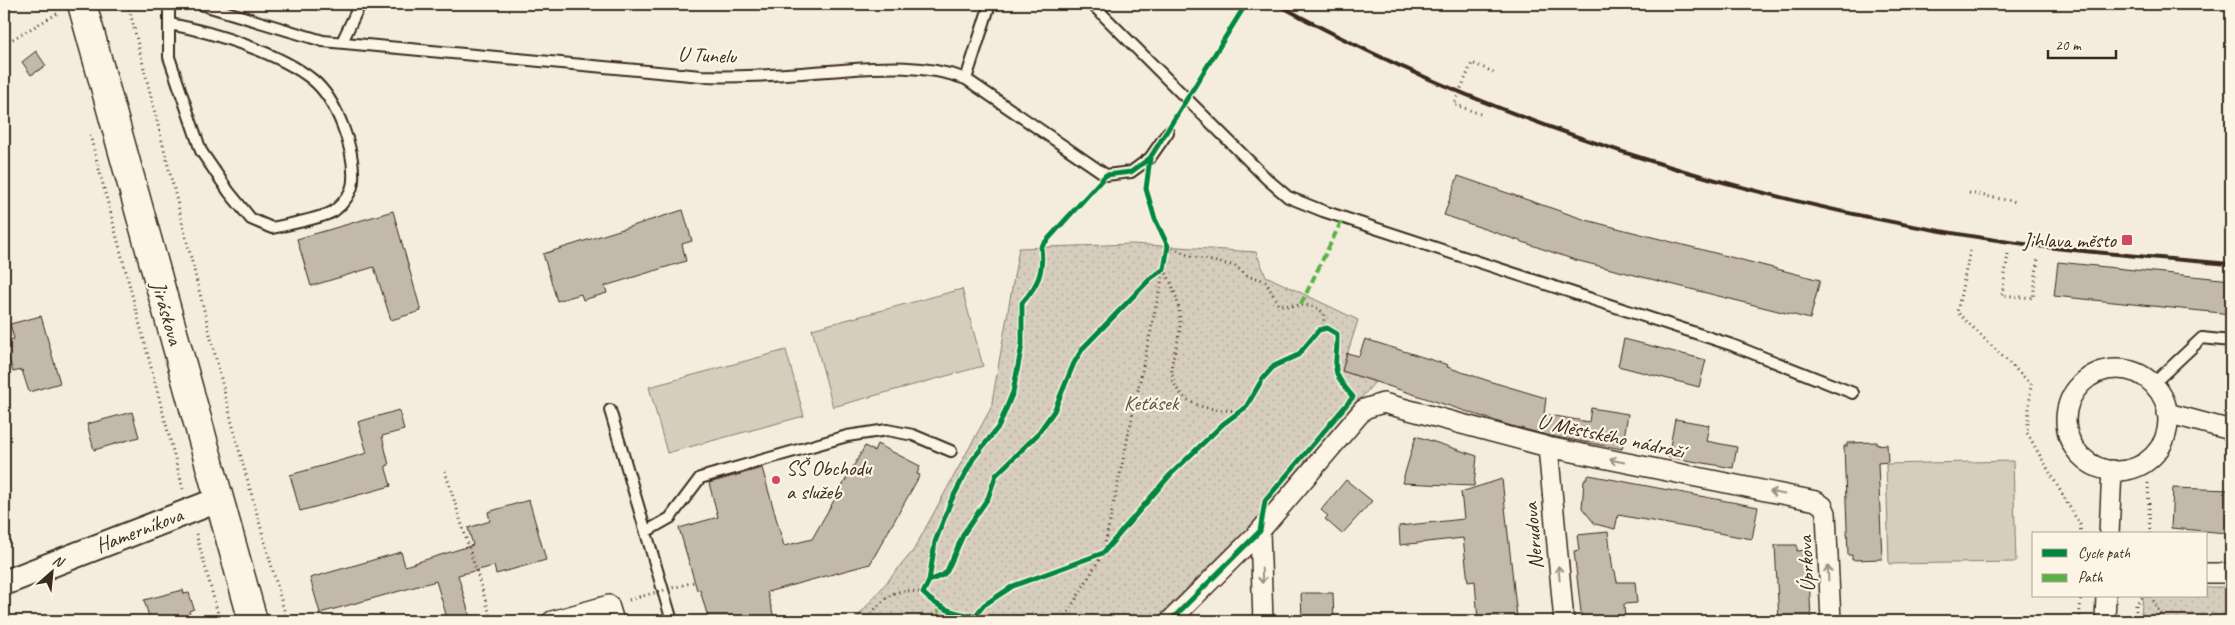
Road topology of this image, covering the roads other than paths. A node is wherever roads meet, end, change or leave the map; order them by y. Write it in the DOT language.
graph roads {
  1 [pos="169,4"];
  2 [pos="200,4"];
  3 [pos="360,4"];
  4 [pos="990,4"];
  5 [pos="1092,4"];
  6 [pos="71,12"];
  7 [pos="170,24"];
  8 [pos="342,42"];
  9 [pos="966,79"];
  10 [pos="1168,132"];
  11 [pos="2231,341"];
  12 [pos="2153,384"];
  13 [pos="1853,393"];
  14 [pos="610,410"];
  15 [pos="2167,422"];
  16 [pos="2231,431"];
  17 [pos="1548,447"];
  18 [pos="951,451"];
  19 [pos="2112,470"];
  20 [pos="218,500"];
  21 [pos="1823,506"];
  22 [pos="647,531"];
  23 [pos="1260,531"];
  24 [pos="2109,532"];
  25 [pos="2208,573"];
  26 [pos="2231,573"];
  27 [pos="4,583"];
  28 [pos="2106,598"];
  29 [pos="612,613"];
  30 [pos="253,621"];
  31 [pos="552,621"];
  32 [pos="672,621"];
  33 [pos="1170,621"];
  34 [pos="1263,621"];
  35 [pos="1564,621"];
  36 [pos="1831,621"];
  37 [pos="2105,621"];
  1 -- 7 [label="lane"];
  2 -- 8 [label="lane, U Tunelu"];
  3 -- 8 [label="lane"];
  4 -- 9 [label="lane"];
  5 -- 13 [label="lane"];
  6 -- 20 [label="main road, Jiráskova"];
  7 -- 7 [label="lane"];
  8 -- 9 [label="lane, U Tunelu"];
  9 -- 10 [label="lane, U Tunelu"];
  11 -- 12 [label="lane"];
  12 -- 15 [label="street"];
  12 -- 19 [label="street"];
  14 -- 22 [label="lane"];
  15 -- 16 [label="street"];
  15 -- 19 [label="street"];
  21 -- 17 [label="street, U Městského nádraží, one-way"];
  17 -- 23 [label="street, U Městského nádraží"];
  35 -- 17 [label="street, Nerudova, one-way"];
  18 -- 22 [label="lane"];
  19 -- 24 [label="street"];
  20 -- 27 [label="street, Hamerníkova"];
  20 -- 30 [label="main road, Jiráskova"];
  36 -- 21 [label="street, Úprkova, one-way"];
  22 -- 32 [label="lane"];
  23 -- 33 [label="street"];
  23 -- 34 [label="street, one-way"];
  25 -- 26 [label="street"];
  28 -- 37 [label="street"];
  29 -- 31 [label="street"];
}
